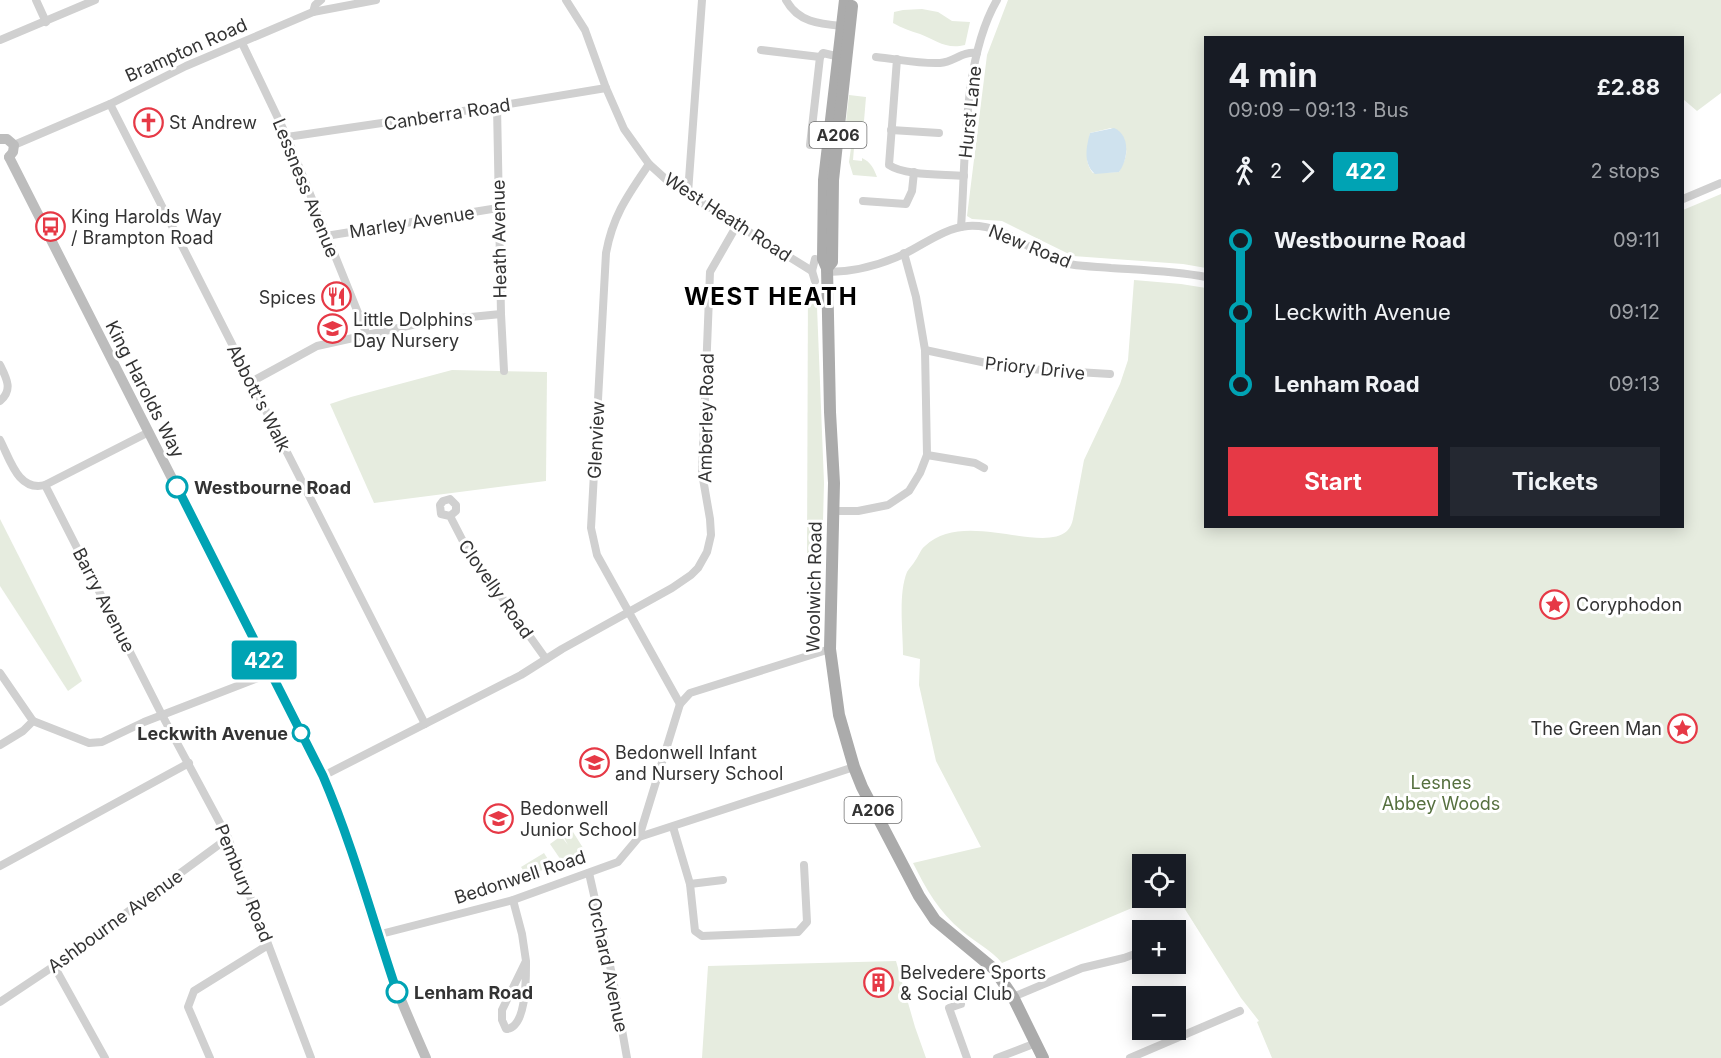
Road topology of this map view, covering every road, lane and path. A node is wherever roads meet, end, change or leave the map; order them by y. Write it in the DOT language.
graph roads {
  1 [pos="36,0"];
  2 [pos="95,0"];
  3 [pos="321,0"];
  4 [pos="376,0"];
  5 [pos="566,0"];
  6 [pos="702,0"];
  7 [pos="786,0"];
  8 [pos="845,0"];
  9 [pos="853,0"];
  10 [pos="997,0"];
  11 [pos="313,12"];
  12 [pos="46,22"];
  13 [pos="842,26"];
  14 [pos="0,40"];
  15 [pos="242,43"];
  16 [pos="761,50"];
  17 [pos="977,53"];
  18 [pos="840,57"];
  19 [pos="876,57"];
  20 [pos="897,59"];
  21 [pos="820,61"];
  22 [pos="606,88"];
  23 [pos="110,104"];
  24 [pos="497,106"];
  25 [pos="813,117"];
  26 [pos="831,119"];
  27 [pos="891,130"];
  28 [pos="939,134"];
  29 [pos="287,137"];
  30 [pos="0,139"];
  31 [pos="14,144"];
  32 [pos="810,145"];
  33 [pos="4,157"];
  34 [pos="649,164"];
  35 [pos="914,172"];
  36 [pos="964,176"];
  37 [pos="1721,183"];
  38 [pos="688,193"];
  39 [pos="1684,199"];
  40 [pos="863,201"];
  41 [pos="498,208"];
  42 [pos="737,225"];
  43 [pos="960,227"];
  44 [pos="326,236"];
  45 [pos="904,253"];
  46 [pos="815,259"];
  47 [pos="827,270"];
  48 [pos="812,271"];
  49 [pos="1204,277"];
  50 [pos="815,281"];
  51 [pos="501,314"];
  52 [pos="367,335"];
  53 [pos="925,350"];
  54 [pos="0,365"];
  55 [pos="504,371"];
  56 [pos="1110,374"];
  57 [pos="250,382"];
  58 [pos="0,401"];
  59 [pos="149,432"];
  60 [pos="0,440"];
  61 [pos="927,455"];
  62 [pos="984,468"];
  63 [pos="45,485"];
  64 [pos="833,512"];
  65 [pos="450,516"];
  66 [pos="628,612"];
  67 [pos="830,649"];
  68 [pos="546,659"];
  69 [pos="0,673"];
  70 [pos="271,673"];
  71 [pos="680,704"];
  72 [pos="162,715"];
  73 [pos="33,721"];
  74 [pos="425,724"];
  75 [pos="0,745"];
  76 [pos="189,763"];
  77 [pos="854,767"];
  78 [pos="323,776"];
  79 [pos="673,827"];
  80 [pos="639,837"];
  81 [pos="228,838"];
  82 [pos="804,865"];
  83 [pos="0,866"];
  84 [pos="589,873"];
  85 [pos="723,880"];
  86 [pos="690,885"];
  87 [pos="513,900"];
  88 [pos="377,935"];
  89 [pos="268,945"];
  90 [pos="1132,955"];
  91 [pos="526,961"];
  92 [pos="54,966"];
  93 [pos="1013,997"];
  94 [pos="0,1002"];
  95 [pos="961,1004"];
  96 [pos="1240,1011"];
  97 [pos="1036,1043"];
  98 [pos="105,1058"];
  99 [pos="210,1058"];
  100 [pos="311,1058"];
  101 [pos="426,1058"];
  102 [pos="627,1058"];
  103 [pos="968,1058"];
  104 [pos="997,1058"];
  105 [pos="1043,1058"];
  106 [pos="1130,1058"];
  1 -- 12 [label="street"];
  2 -- 12 [label="street"];
  3 -- 11 [label="street"];
  4 -- 11 [label="street, Brampton Road"];
  5 -- 22 [label="street, West Heath Road"];
  6 -- 38 [label="street"];
  7 -- 13 [label="street"];
  8 -- 13 [label="main road, Woolwich Road / A206"];
  9 -- 47 [label="main road, Woolwich Road / A206"];
  10 -- 17 [label="street, Hurst Lane"];
  11 -- 15 [label="street, Brampton Road"];
  12 -- 14 [label="street"];
  13 -- 18 [label="main road, Woolwich Road / A206"];
  15 -- 23 [label="street, Brampton Road"];
  15 -- 29 [label="street, Lessness Avenue"];
  16 -- 21 [label="street"];
  17 -- 20 [label="street"];
  17 -- 36 [label="street, Hurst Lane"];
  18 -- 21 [label="street"];
  18 -- 26 [label="main road, Woolwich Road / A206"];
  19 -- 20 [label="street"];
  20 -- 27 [label="street"];
  21 -- 25 [label="street"];
  22 -- 24 [label="street, Canberra Road"];
  22 -- 34 [label="street, West Heath Road"];
  23 -- 31 [label="street, Brampton Road"];
  23 -- 57 [label="street, Abbott's Walk"];
  24 -- 29 [label="street, Canberra Road"];
  24 -- 41 [label="street, Heath Avenue"];
  25 -- 26 [label="street"];
  25 -- 32 [label="street"];
  26 -- 47 [label="main road, Woolwich Road / A206"];
  27 -- 28 [label="street"];
  27 -- 35 [label="street"];
  29 -- 44 [label="street, Lessness Avenue"];
  30 -- 31 [label="street"];
  31 -- 33 [label="street"];
  33 -- 59 [label="street, King Harolds Way"];
  34 -- 38 [label="street, West Heath Road"];
  34 -- 66 [label="street, Glenview"];
  35 -- 36 [label="street"];
  35 -- 40 [label="street"];
  36 -- 43 [label="street, Hurst Lane"];
  37 -- 39 [label="street"];
  38 -- 42 [label="street, West Heath Road"];
  41 -- 44 [label="street, Marley Avenue"];
  41 -- 51 [label="street, Heath Avenue"];
  42 -- 48 [label="street, West Heath Road"];
  42 -- 66 [label="street, Amberley Road"];
  43 -- 45 [label="street, New Road"];
  43 -- 49 [label="street, New Road"];
  44 -- 52 [label="street, Lessness Avenue"];
  45 -- 47 [label="street, New Road"];
  45 -- 53 [label="street"];
  46 -- 48 [label="street, West Heath Road"];
  47 -- 64 [label="main road, Woolwich Road / A206"];
  48 -- 50 [label="street, West Heath Road"];
  51 -- 52 [label="street"];
  51 -- 55 [label="street, Heath Avenue"];
  52 -- 57 [label="street"];
  53 -- 56 [label="street, Priory Drive"];
  53 -- 61 [label="street"];
  54 -- 58 [label="street"];
  57 -- 74 [label="street, Abbott's Walk"];
  59 -- 63 [label="street"];
  59 -- 70 [label="street, King Harolds Way"];
  60 -- 63 [label="street"];
  61 -- 62 [label="street"];
  61 -- 64 [label="street"];
  63 -- 72 [label="street, Barry Avenue"];
  64 -- 67 [label="main road, Woolwich Road / A206"];
  65 -- 68 [label="street, Clovelly Road"];
  66 -- 68 [label="street"];
  66 -- 71 [label="street, Glenview"];
  67 -- 71 [label="street"];
  67 -- 77 [label="main road, Woolwich Road / A206"];
  68 -- 74 [label="street"];
  69 -- 73 [label="street"];
  70 -- 72 [label="street"];
  70 -- 78 [label="street, King Harolds Way"];
  71 -- 80 [label="street, Bedonwell Road"];
  72 -- 73 [label="street"];
  72 -- 76 [label="street, Pembury Road"];
  73 -- 75 [label="street"];
  74 -- 78 [label="street"];
  76 -- 81 [label="street, Pembury Road"];
  76 -- 83 [label="street"];
  77 -- 79 [label="street"];
  77 -- 93 [label="main road, Woolwich Road / A206"];
  78 -- 88 [label="street, King Harolds Way"];
  79 -- 80 [label="street"];
  79 -- 86 [label="street"];
  80 -- 84 [label="street, Bedonwell Road"];
  81 -- 89 [label="street, Pembury Road"];
  81 -- 92 [label="street, Ashbourne Avenue"];
  82 -- 86 [label="street"];
  84 -- 87 [label="street, Bedonwell Road"];
  84 -- 102 [label="street, Orchard Avenue"];
  85 -- 86 [label="street"];
  87 -- 88 [label="street, Bedonwell Road"];
  87 -- 91 [label="street"];
  88 -- 101 [label="street"];
  89 -- 99 [label="street"];
  89 -- 100 [label="street, Pembury Road"];
  90 -- 93 [label="street"];
  91 -- 91 [label="street"];
  92 -- 94 [label="street, Ashbourne Avenue"];
  92 -- 98 [label="street"];
  93 -- 97 [label="main road, Woolwich Road / A206"];
  95 -- 103 [label="street"];
  96 -- 106 [label="street"];
  97 -- 104 [label="street"];
  97 -- 105 [label="main road, Woolwich Road / A206"];
}
